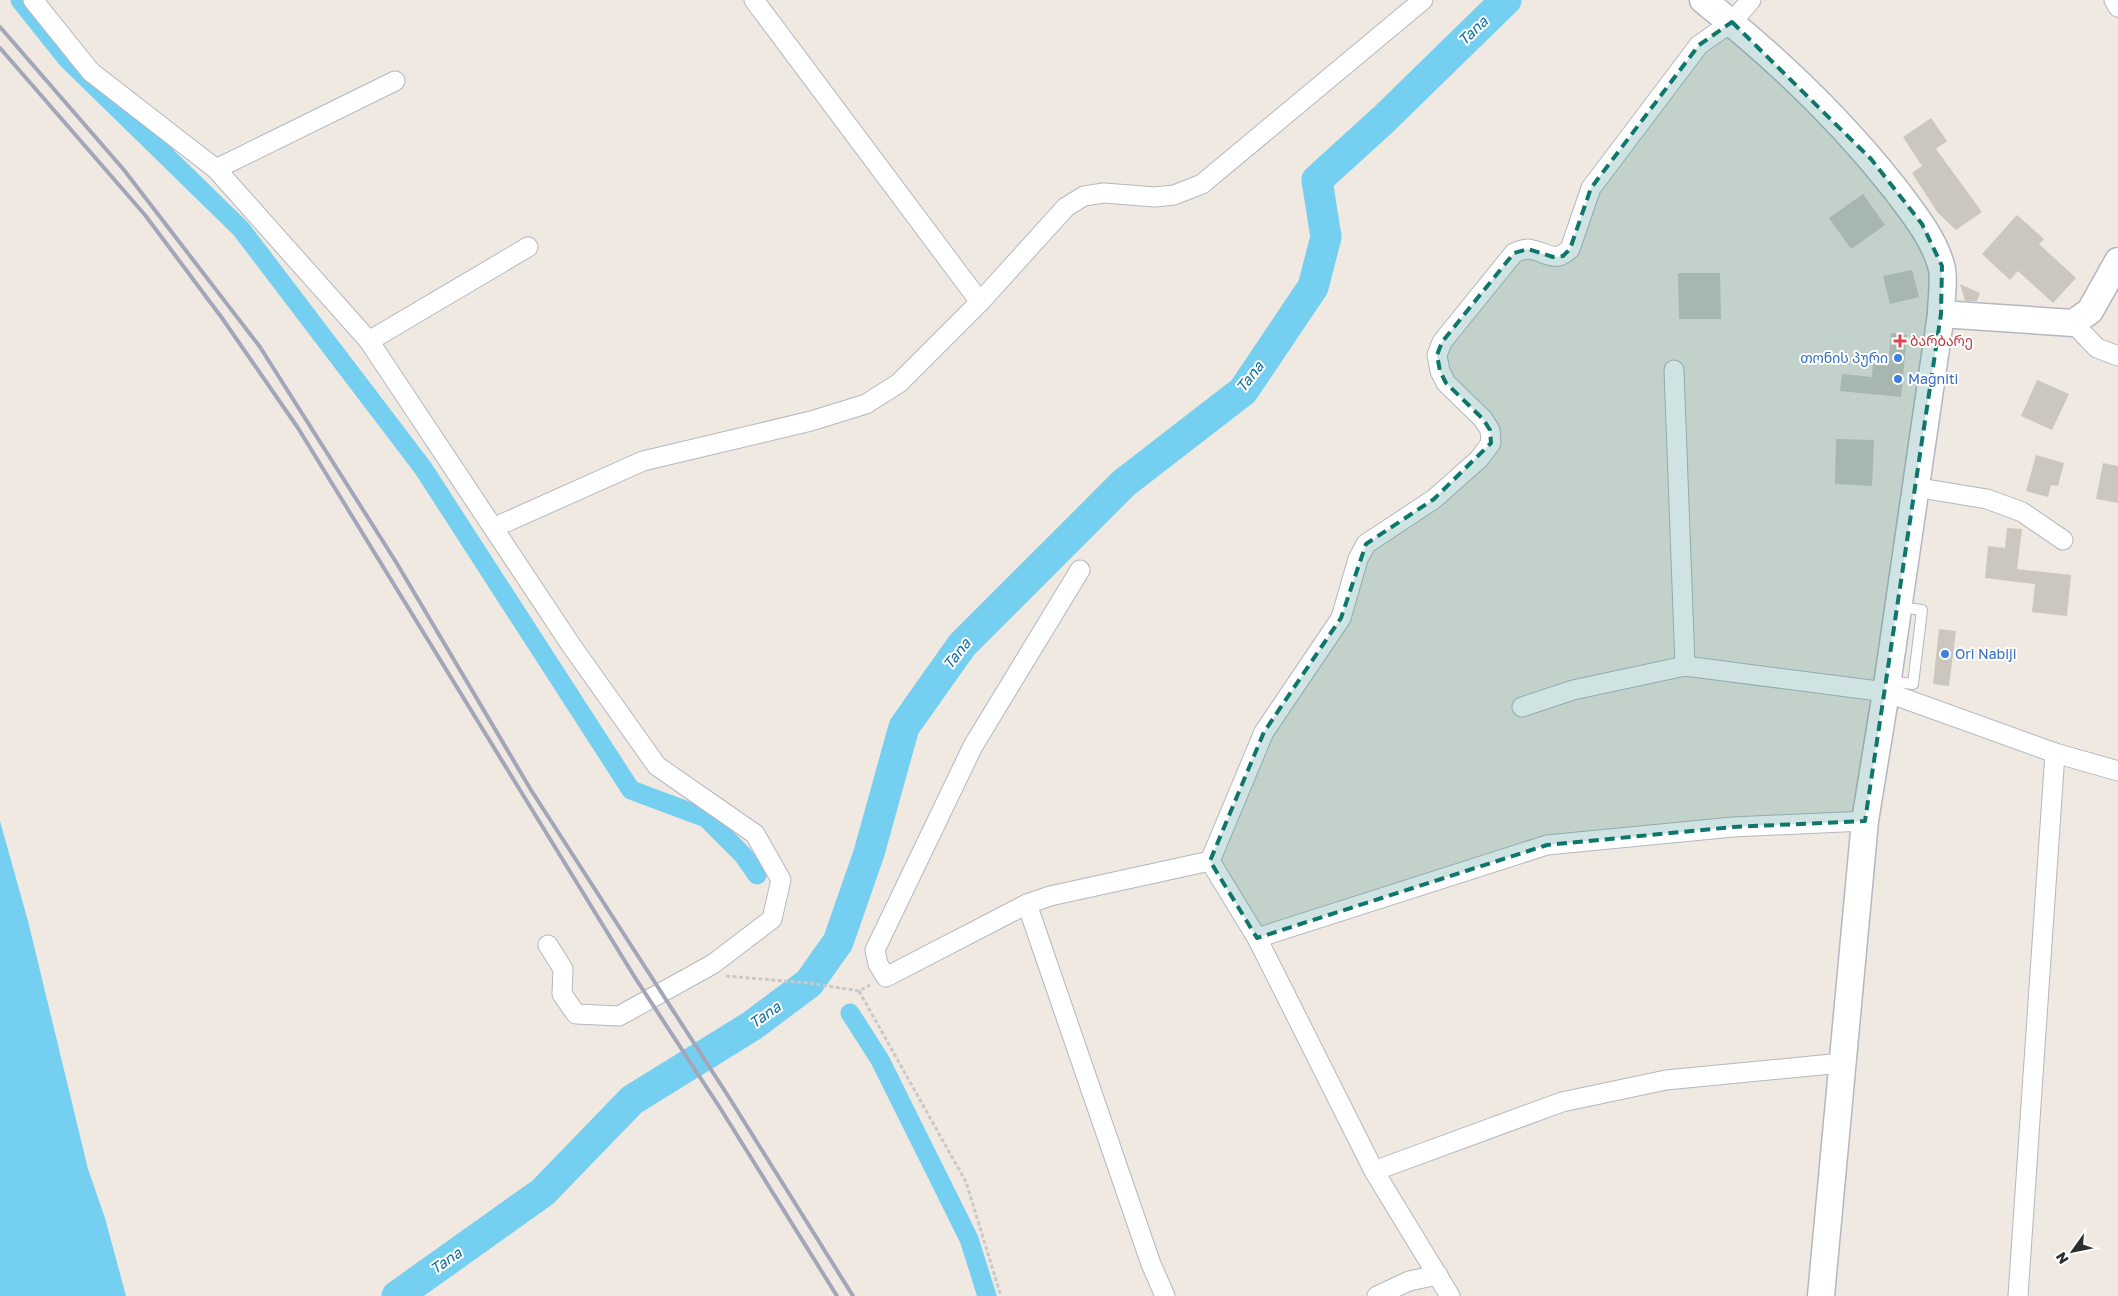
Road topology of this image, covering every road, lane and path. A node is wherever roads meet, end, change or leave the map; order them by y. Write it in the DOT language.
graph roads {
  1 [pos="33,0"];
  2 [pos="754,0"];
  3 [pos="1423,0"];
  4 [pos="1704,0"];
  5 [pos="1751,0"];
  6 [pos="2114,0"];
  7 [pos="2118,7"];
  8 [pos="1732,22"];
  9 [pos="395,81"];
  10 [pos="216,169"];
  11 [pos="528,247"];
  12 [pos="2118,261"];
  13 [pos="980,302"];
  14 [pos="1941,314"];
  15 [pos="2073,323"];
  16 [pos="368,341"];
  17 [pos="2118,356"];
  18 [pos="1674,370"];
  19 [pos="1914,487"];
  20 [pos="493,528"];
  21 [pos="2063,540"];
  22 [pos="1080,570"];
  23 [pos="1684,666"];
  24 [pos="1887,687"];
  25 [pos="1522,707"];
  26 [pos="2055,753"];
  27 [pos="2118,771"];
  28 [pos="1865,821"];
  29 [pos="1210,861"];
  30 [pos="1027,904"];
  31 [pos="1257,938"];
  32 [pos="548,946"];
  33 [pos="712,964"];
  34 [pos="886,977"];
  35 [pos="860,991"];
  36 [pos="1842,1063"];
  37 [pos="1374,1171"];
  38 [pos="1438,1275"];
  39 [pos="1001,1296"];
  40 [pos="1165,1296"];
  41 [pos="1377,1296"];
  42 [pos="1450,1296"];
  43 [pos="1821,1296"];
  44 [pos="2018,1296"];
  1 -- 10 [label="street"];
  2 -- 13 [label="street"];
  3 -- 13 [label="street"];
  4 -- 8 [label="main road"];
  5 -- 8 [label="street"];
  6 -- 7 [label="street"];
  8 -- 14 [label="main road"];
  8 -- 29 [label="street"];
  9 -- 10 [label="street"];
  10 -- 16 [label="street"];
  11 -- 16 [label="street"];
  12 -- 15 [label="main road"];
  13 -- 20 [label="street"];
  14 -- 15 [label="main road"];
  14 -- 19 [label="main road"];
  15 -- 17 [label="street"];
  16 -- 20 [label="street"];
  18 -- 23 [label="street"];
  19 -- 21 [label="street"];
  19 -- 24 [label="main road"];
  20 -- 33 [label="street"];
  22 -- 34 [label="street"];
  23 -- 24 [label="street"];
  23 -- 25 [label="street"];
  24 -- 26 [label="street"];
  24 -- 28 [label="main road"];
  26 -- 27 [label="street"];
  26 -- 44 [label="street"];
  28 -- 31 [label="street"];
  28 -- 36 [label="main road"];
  29 -- 30 [label="street"];
  29 -- 31 [label="street"];
  30 -- 34 [label="street"];
  30 -- 40 [label="street"];
  31 -- 37 [label="street"];
  32 -- 33 [label="street"];
  33 -- 35 [label="path"];
  34 -- 35 [label="path"];
  35 -- 39 [label="path"];
  36 -- 37 [label="street"];
  36 -- 43 [label="main road"];
  37 -- 38 [label="street"];
  38 -- 41 [label="street"];
  38 -- 42 [label="street"];
}
